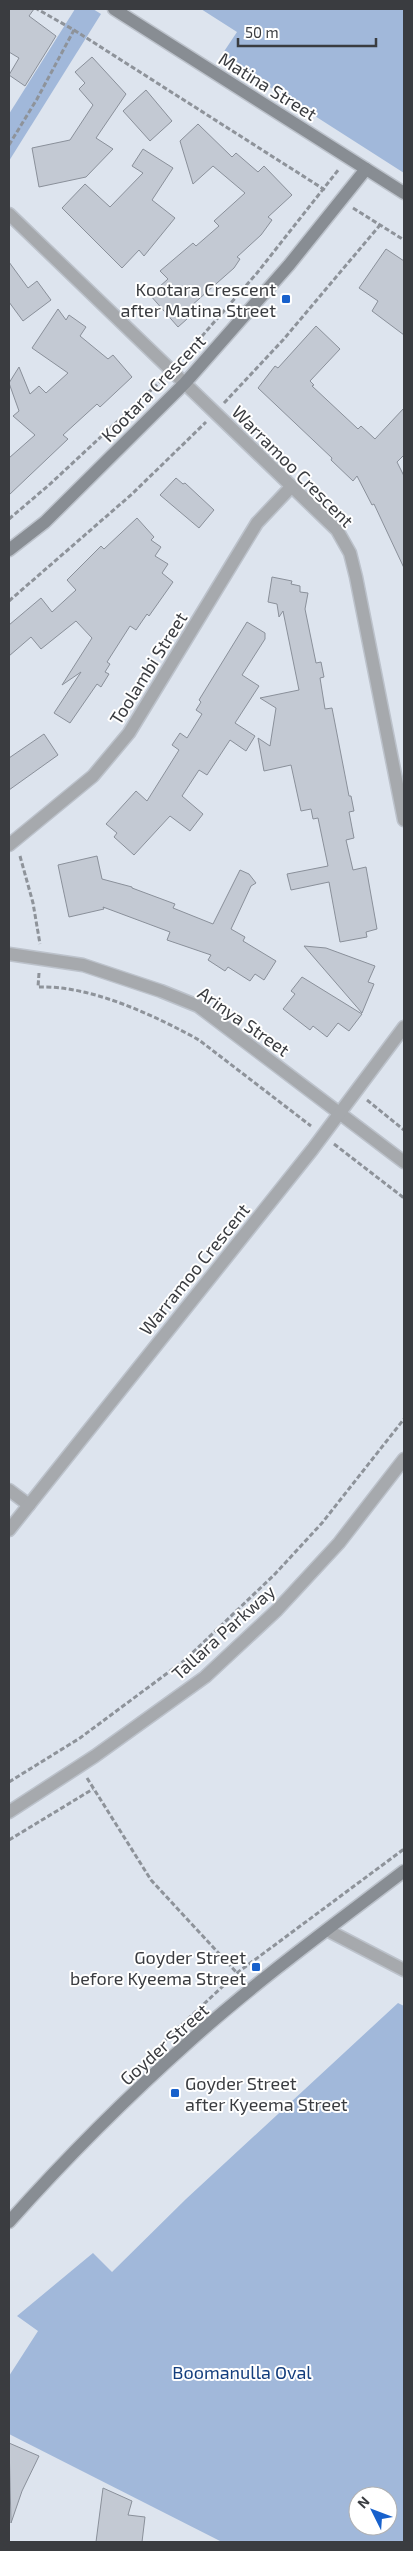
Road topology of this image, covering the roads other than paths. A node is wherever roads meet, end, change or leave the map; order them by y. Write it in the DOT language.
graph roads {
  1 [pos="114,9"];
  2 [pos="366,169"];
  3 [pos="404,193"];
  4 [pos="9,214"];
  5 [pos="185,383"];
  6 [pos="291,487"];
  7 [pos="9,550"];
  8 [pos="404,820"];
  9 [pos="12,843"];
  10 [pos="9,954"];
  11 [pos="404,1027"];
  12 [pos="340,1113"];
  13 [pos="404,1162"];
  14 [pos="404,1460"];
  15 [pos="9,1490"];
  16 [pos="29,1504"];
  17 [pos="9,1530"];
  18 [pos="9,1812"];
  19 [pos="404,1871"];
  20 [pos="327,1930"];
  21 [pos="404,1970"];
  22 [pos="9,2222"];
  1 -- 2 [label="street, Matina Street"];
  2 -- 3 [label="street, Matina Street"];
  2 -- 5 [label="street, Kootara Crescent"];
  4 -- 5 [label="street, Warramoo Crescent"];
  5 -- 6 [label="street, Warramoo Crescent"];
  5 -- 7 [label="street, Kootara Crescent"];
  6 -- 8 [label="street, Warramoo Crescent"];
  6 -- 9 [label="street, Toolambi Street"];
  10 -- 12 [label="street, Arinya Street"];
  11 -- 12 [label="street, Warramoo Crescent"];
  12 -- 13 [label="street, Arinya Street"];
  12 -- 16 [label="street, Warramoo Crescent"];
  14 -- 18 [label="street, Tallara Parkway"];
  15 -- 16 [label="street"];
  16 -- 17 [label="street, Warramoo Crescent"];
  19 -- 20 [label="street, Goyder Street"];
  20 -- 21 [label="street"];
  20 -- 22 [label="street, Goyder Street"];
}
